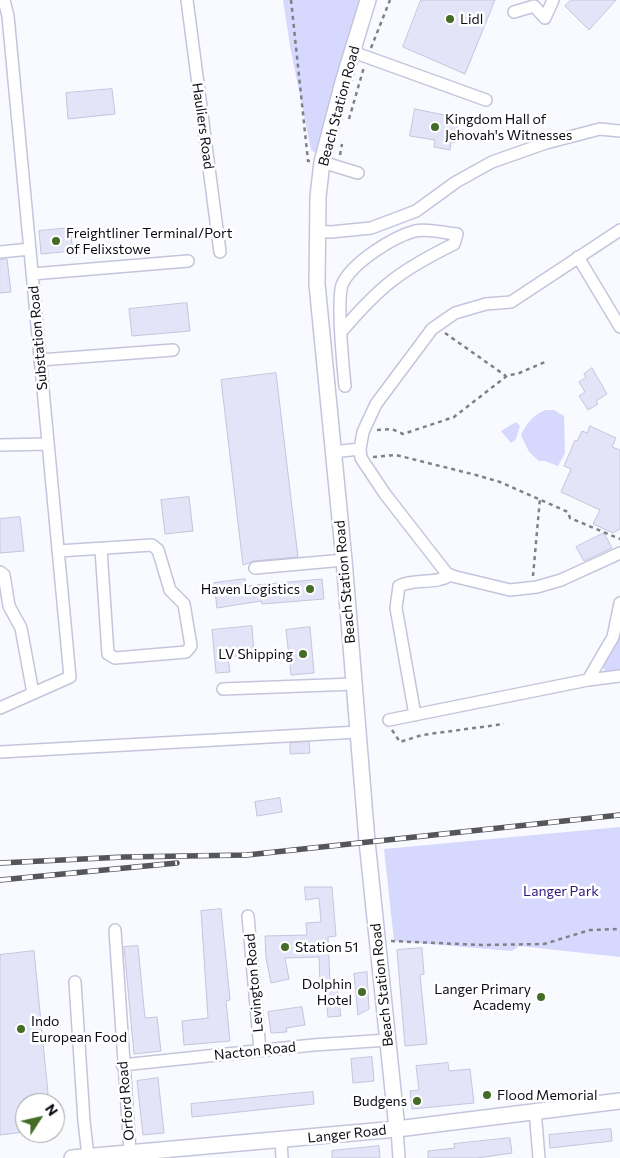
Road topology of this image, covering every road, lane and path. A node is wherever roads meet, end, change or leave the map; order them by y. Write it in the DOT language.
graph roads {
  1 [pos="4,0"];
  2 [pos="186,0"];
  3 [pos="291,0"];
  4 [pos="390,0"];
  5 [pos="554,0"];
  6 [pos="369,4"];
  7 [pos="514,12"];
  8 [pos="373,42"];
  9 [pos="353,52"];
  10 [pos="362,72"];
  11 [pos="486,100"];
  12 [pos="347,123"];
  13 [pos="620,131"];
  14 [pos="344,138"];
  15 [pos="322,162"];
  16 [pos="338,168"];
  17 [pos="358,173"];
  18 [pos="620,230"];
  19 [pos="317,231"];
  20 [pos="30,249"];
  21 [pos="0,252"];
  22 [pos="220,252"];
  23 [pos="578,257"];
  24 [pos="188,261"];
  25 [pos="32,274"];
  26 [pos="436,326"];
  27 [pos="620,328"];
  28 [pos="342,331"];
  29 [pos="173,350"];
  30 [pos="40,360"];
  31 [pos="545,362"];
  32 [pos="506,377"];
  33 [pos="345,386"];
  34 [pos="363,432"];
  35 [pos="48,444"];
  36 [pos="0,445"];
  37 [pos="332,452"];
  38 [pos="361,454"];
  39 [pos="540,498"];
  40 [pos="620,540"];
  41 [pos="101,549"];
  42 [pos="58,551"];
  43 [pos="620,553"];
  44 [pos="344,560"];
  45 [pos="255,568"];
  46 [pos="0,572"];
  47 [pos="451,575"];
  48 [pos="532,588"];
  49 [pos="620,603"];
  50 [pos="620,676"];
  51 [pos="588,680"];
  52 [pos="354,684"];
  53 [pos="223,689"];
  54 [pos="33,693"];
  55 [pos="0,708"];
  56 [pos="415,715"];
  57 [pos="390,720"];
  58 [pos="504,724"];
  59 [pos="358,732"];
  60 [pos="0,752"];
  61 [pos="248,916"];
  62 [pos="115,930"];
  63 [pos="620,930"];
  64 [pos="377,941"];
  65 [pos="75,982"];
  66 [pos="388,1040"];
  67 [pos="260,1051"];
  68 [pos="122,1065"];
  69 [pos="620,1101"];
  70 [pos="535,1110"];
  71 [pos="397,1129"];
  72 [pos="281,1140"];
  73 [pos="130,1151"];
  74 [pos="168,1153"];
  75 [pos="88,1156"];
  76 [pos="72,1158"];
  77 [pos="282,1158"];
  78 [pos="399,1158"];
  79 [pos="539,1158"];
  1 -- 20 [label="street, Substation Road"];
  2 -- 22 [label="street, Hauliers Road"];
  3 -- 15 [label="path"];
  4 -- 8 [label="path"];
  5 -- 7 [label="street"];
  6 -- 9 [label="main road, Beach Station Road"];
  9 -- 11 [label="street"];
  9 -- 15 [label="main road, Beach Station Road"];
  10 -- 12 [label="path"];
  13 -- 19 [label="street"];
  14 -- 16 [label="path"];
  15 -- 16 [label="street"];
  15 -- 19 [label="main road, Beach Station Road"];
  16 -- 17 [label="street"];
  18 -- 23 [label="street"];
  19 -- 37 [label="main road, Beach Station Road"];
  20 -- 21 [label="street"];
  20 -- 25 [label="street, Substation Road"];
  23 -- 26 [label="street"];
  23 -- 27 [label="street"];
  24 -- 25 [label="street"];
  25 -- 30 [label="street, Substation Road"];
  26 -- 32 [label="path"];
  26 -- 34 [label="street"];
  28 -- 28 [label="street"];
  28 -- 33 [label="street"];
  29 -- 30 [label="street"];
  30 -- 35 [label="street, Substation Road"];
  31 -- 32 [label="path"];
  32 -- 34 [label="path"];
  34 -- 38 [label="street"];
  35 -- 36 [label="street"];
  35 -- 42 [label="street, Substation Road"];
  37 -- 38 [label="street"];
  37 -- 44 [label="main road, Beach Station Road"];
  38 -- 39 [label="path"];
  38 -- 47 [label="street"];
  39 -- 40 [label="path"];
  39 -- 48 [label="path"];
  41 -- 41 [label="street"];
  41 -- 42 [label="street"];
  42 -- 54 [label="street, Substation Road"];
  43 -- 48 [label="street"];
  44 -- 45 [label="street"];
  44 -- 52 [label="main road, Beach Station Road"];
  46 -- 54 [label="street"];
  47 -- 48 [label="street"];
  47 -- 56 [label="street"];
  49 -- 51 [label="street"];
  50 -- 51 [label="street"];
  51 -- 56 [label="street"];
  52 -- 53 [label="street"];
  52 -- 59 [label="main road, Beach Station Road"];
  54 -- 55 [label="street"];
  56 -- 57 [label="street"];
  57 -- 58 [label="path"];
  59 -- 60 [label="street"];
  59 -- 64 [label="main road, Beach Station Road"];
  61 -- 67 [label="street, Levington Road"];
  62 -- 68 [label="street, Orford Road"];
  63 -- 64 [label="path"];
  64 -- 66 [label="main road, Beach Station Road"];
  65 -- 75 [label="street"];
  66 -- 67 [label="street, Nacton Road"];
  66 -- 71 [label="main road, Beach Station Road"];
  67 -- 68 [label="street, Nacton Road"];
  68 -- 73 [label="street, Orford Road"];
  69 -- 70 [label="main road, Langer Road"];
  70 -- 71 [label="main road, Langer Road"];
  70 -- 79 [label="street"];
  71 -- 72 [label="main road, Langer Road"];
  71 -- 78 [label="street, Beach Station Road"];
  72 -- 74 [label="main road, Langer Road"];
  72 -- 77 [label="street"];
  73 -- 74 [label="main road, Langer Road"];
  73 -- 75 [label="main road, Langer Road"];
  75 -- 76 [label="main road, Langer Road"];
}
